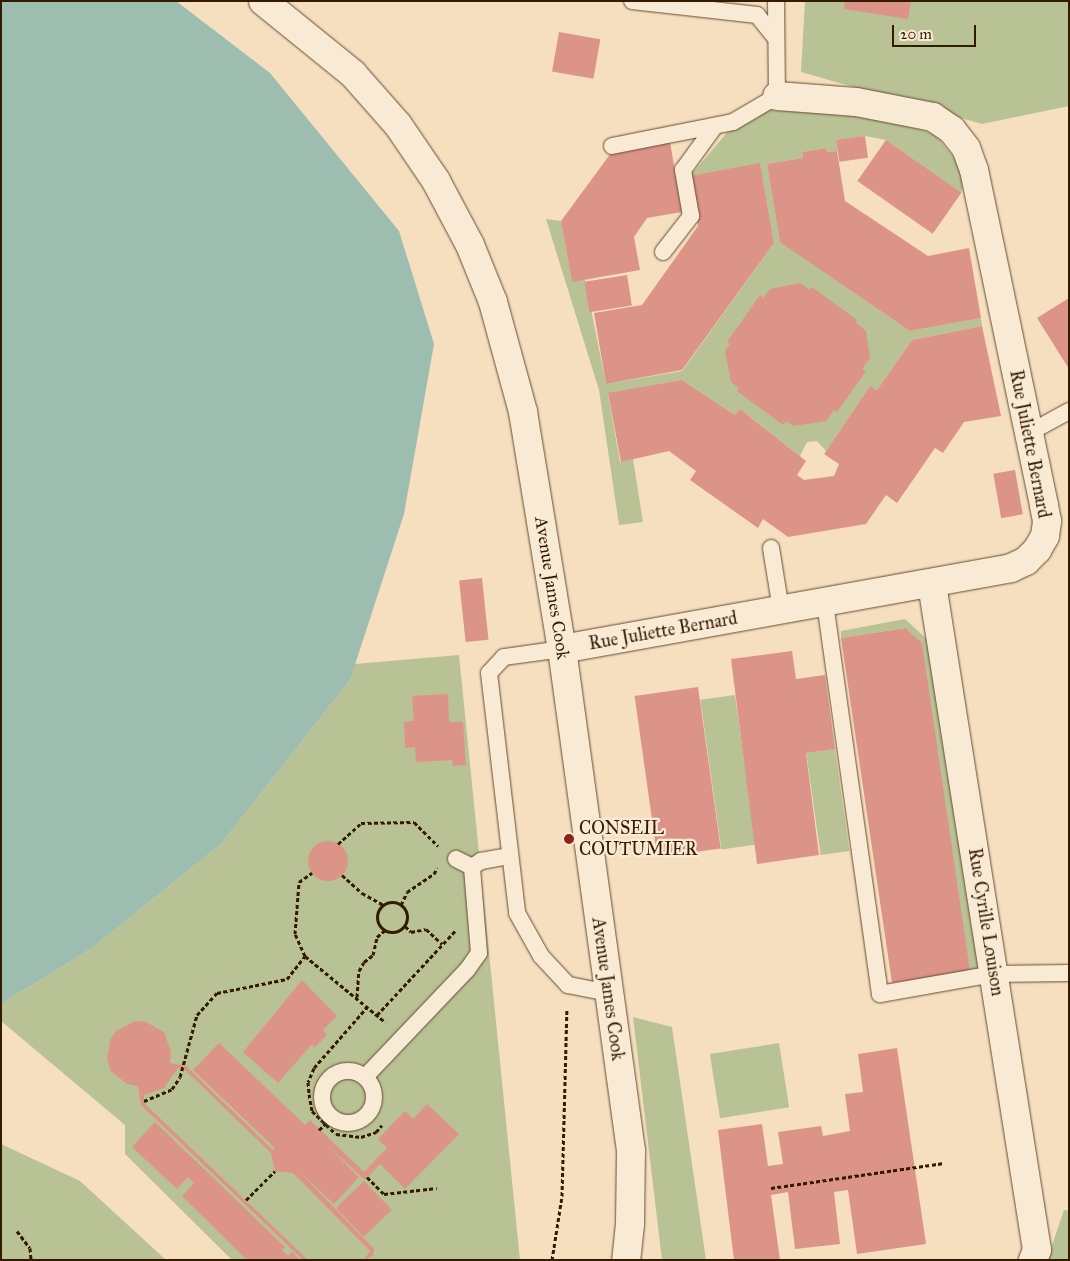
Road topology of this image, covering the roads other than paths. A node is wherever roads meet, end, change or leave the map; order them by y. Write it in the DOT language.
graph roads {
  1 [pos="263,1"];
  2 [pos="632,1"];
  3 [pos="776,1"];
  4 [pos="775,37"];
  5 [pos="777,96"];
  6 [pos="715,126"];
  7 [pos="612,146"];
  8 [pos="663,252"];
  9 [pos="1069,411"];
  10 [pos="1029,433"];
  11 [pos="772,548"];
  12 [pos="932,584"];
  13 [pos="824,603"];
  14 [pos="781,610"];
  15 [pos="562,649"];
  16 [pos="510,856"];
  17 [pos="456,859"];
  18 [pos="472,867"];
  19 [pos="1069,973"];
  20 [pos="994,974"];
  21 [pos="609,993"];
  22 [pos="365,1077"];
  23 [pos="630,1224"];
  24 [pos="626,1260"];
  25 [pos="634,1260"];
  26 [pos="1033,1260"];
  1 -- 15 [label="street, Avenue James Cook"];
  2 -- 4 [label="lane"];
  3 -- 4 [label="lane"];
  4 -- 5 [label="lane"];
  5 -- 6 [label="lane"];
  5 -- 10 [label="street, Rue Juliette Bernard"];
  6 -- 7 [label="lane"];
  6 -- 8 [label="lane"];
  9 -- 10 [label="lane"];
  10 -- 12 [label="street, Rue Juliette Bernard"];
  11 -- 14 [label="lane"];
  12 -- 13 [label="street, Rue Juliette Bernard"];
  12 -- 20 [label="street, Rue Cyrille Louison"];
  13 -- 14 [label="street, Rue Juliette Bernard"];
  13 -- 20 [label="lane"];
  14 -- 15 [label="street, Rue Juliette Bernard"];
  15 -- 16 [label="lane"];
  15 -- 21 [label="street, Avenue James Cook"];
  16 -- 18 [label="lane"];
  16 -- 21 [label="lane"];
  17 -- 18 [label="lane"];
  18 -- 22 [label="lane"];
  19 -- 20 [label="lane"];
  20 -- 26 [label="street, Rue Cyrille Louison"];
  21 -- 23 [label="street, Avenue James Cook"];
  22 -- 22 [label="lane"];
  23 -- 24 [label="street, Avenue James Cook"];
  23 -- 25 [label="street"];
}
